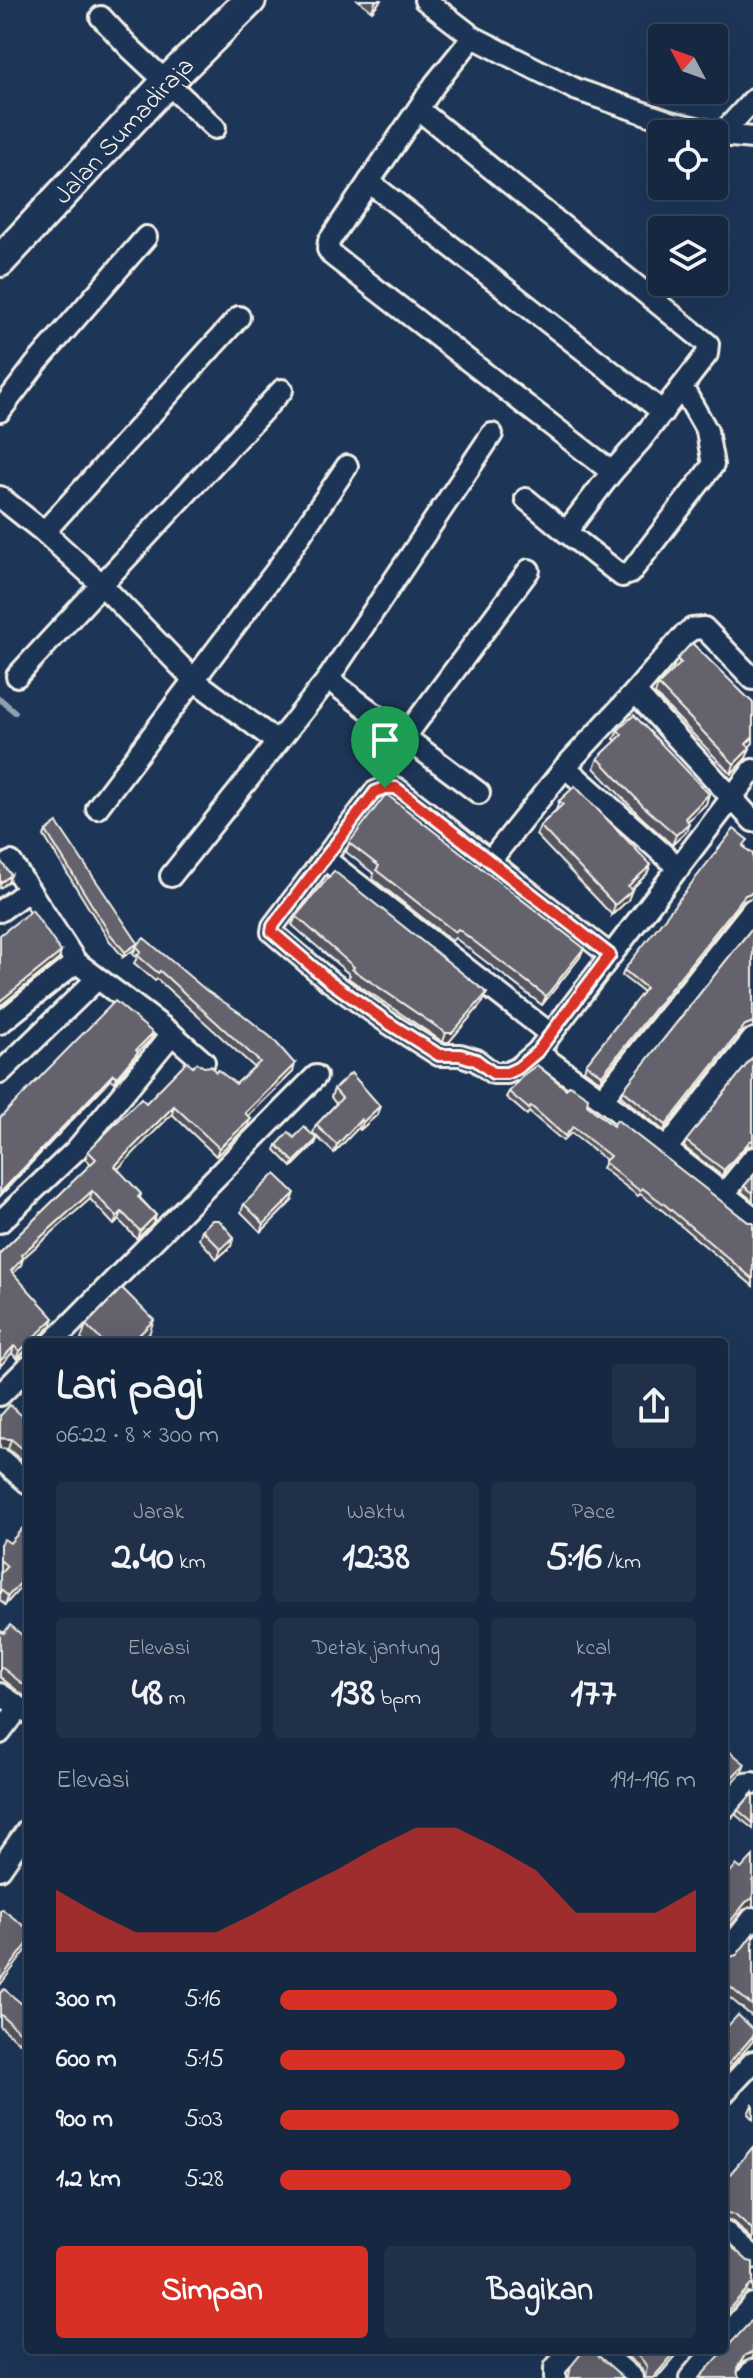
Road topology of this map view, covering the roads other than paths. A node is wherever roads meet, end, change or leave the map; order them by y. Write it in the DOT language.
graph roads {
  1 [pos="250,0"];
  2 [pos="425,0"];
  3 [pos="101,17"];
  4 [pos="473,37"];
  5 [pos="167,82"];
  6 [pos="753,100"];
  7 [pos="418,109"];
  8 [pos="664,120"];
  9 [pos="728,127"];
  10 [pos="215,128"];
  11 [pos="728,135"];
  12 [pos="753,138"];
  13 [pos="369,182"];
  14 [pos="146,237"];
  15 [pos="0,261"];
  16 [pos="239,317"];
  17 [pos="682,387"];
  18 [pos="282,390"];
  19 [pos="0,411"];
  20 [pos="663,412"];
  21 [pos="492,434"];
  22 [pos="347,466"];
  23 [pos="612,472"];
  24 [pos="0,497"];
  25 [pos="526,499"];
  26 [pos="44,532"];
  27 [pos="566,532"];
  28 [pos="529,570"];
  29 [pos="101,584"];
  30 [pos="17,676"];
  31 [pos="328,679"];
  32 [pos="753,679"];
  33 [pos="194,680"];
  34 [pos="635,692"];
  35 [pos="405,737"];
  36 [pos="276,741"];
  37 [pos="565,767"];
  38 [pos="753,770"];
  39 [pos="479,793"];
  40 [pos="732,799"];
  41 [pos="97,808"];
  42 [pos="753,821"];
  43 [pos="325,859"];
  44 [pos="11,862"];
  45 [pos="489,862"];
  46 [pos="679,868"];
  47 [pos="171,876"];
  48 [pos="29,890"];
  49 [pos="753,909"];
  50 [pos="0,911"];
  51 [pos="610,955"];
  52 [pos="76,962"];
  53 [pos="97,979"];
  54 [pos="0,1023"];
  55 [pos="549,1033"];
  56 [pos="172,1034"];
  57 [pos="753,1039"];
  58 [pos="537,1052"];
  59 [pos="204,1062"];
  60 [pos="0,1073"];
  61 [pos="316,1076"];
  62 [pos="602,1099"];
  63 [pos="666,1149"];
  64 [pos="753,1158"];
  65 [pos="724,1194"];
  66 [pos="753,1217"];
  67 [pos="0,1222"];
  68 [pos="57,1338"];
  69 [pos="24,1371"];
  70 [pos="0,1395"];
  71 [pos="0,1459"];
  72 [pos="24,1480"];
  73 [pos="0,1694"];
  74 [pos="23,1710"];
  75 [pos="0,1733"];
  76 [pos="753,1783"];
  77 [pos="728,1804"];
  78 [pos="24,1835"];
  79 [pos="0,1869"];
  80 [pos="753,1918"];
  81 [pos="728,1950"];
  82 [pos="753,2062"];
  83 [pos="728,2089"];
  84 [pos="728,2236"];
  85 [pos="753,2258"];
  86 [pos="753,2304"];
  87 [pos="728,2333"];
  88 [pos="567,2354"];
  89 [pos="605,2354"];
  90 [pos="711,2354"];
  91 [pos="753,2370"];
  92 [pos="555,2378"];
  93 [pos="632,2378"];
  94 [pos="690,2378"];
  95 [pos="747,2378"];
  1 -- 5 [label="street, Jalan Sumadiraja"];
  2 -- 4 [label="street"];
  3 -- 5 [label="street"];
  4 -- 7 [label="street"];
  4 -- 8 [label="street"];
  5 -- 10 [label="street"];
  5 -- 15 [label="street, Jalan Sumadiraja"];
  6 -- 9 [label="street"];
  7 -- 13 [label="street"];
  7 -- 17 [label="street"];
  11 -- 12 [label="street"];
  13 -- 20 [label="street"];
  13 -- 23 [label="street"];
  14 -- 19 [label="street"];
  16 -- 26 [label="street"];
  17 -- 20 [label="street"];
  17 -- 27 [label="street"];
  18 -- 29 [label="street"];
  20 -- 23 [label="street"];
  21 -- 31 [label="street"];
  22 -- 33 [label="street"];
  23 -- 27 [label="street"];
  24 -- 26 [label="street"];
  25 -- 27 [label="street"];
  26 -- 29 [label="street"];
  28 -- 35 [label="street"];
  29 -- 30 [label="street"];
  29 -- 33 [label="street"];
  31 -- 35 [label="street"];
  31 -- 36 [label="street"];
  32 -- 34 [label="street"];
  33 -- 36 [label="street"];
  33 -- 41 [label="street"];
  34 -- 37 [label="street"];
  34 -- 40 [label="street"];
  35 -- 39 [label="street"];
  36 -- 47 [label="street"];
  37 -- 45 [label="street"];
  37 -- 46 [label="street"];
  38 -- 40 [label="street"];
  40 -- 42 [label="street"];
  40 -- 46 [label="street"];
  43 -- 45 [label="street"];
  43 -- 55 [label="street"];
  43 -- 58 [label="street"];
  44 -- 48 [label="street"];
  45 -- 51 [label="street"];
  46 -- 51 [label="street"];
  48 -- 50 [label="street"];
  48 -- 52 [label="street"];
  49 -- 62 [label="street"];
  51 -- 55 [label="street"];
  52 -- 53 [label="street"];
  52 -- 54 [label="street"];
  53 -- 56 [label="street"];
  53 -- 60 [label="street"];
  55 -- 58 [label="street"];
  56 -- 59 [label="street"];
  56 -- 67 [label="street"];
  57 -- 63 [label="street"];
  58 -- 62 [label="street"];
  61 -- 68 [label="street"];
  62 -- 63 [label="street"];
  63 -- 65 [label="street"];
  64 -- 65 [label="street"];
  65 -- 66 [label="street"];
  69 -- 70 [label="street"];
  71 -- 72 [label="street"];
  73 -- 74 [label="street"];
  74 -- 75 [label="street"];
  76 -- 77 [label="street"];
  78 -- 79 [label="street"];
  80 -- 81 [label="street"];
  82 -- 83 [label="street"];
  84 -- 85 [label="street"];
  86 -- 87 [label="street"];
  88 -- 92 [label="street"];
  89 -- 93 [label="street"];
  90 -- 94 [label="street"];
  91 -- 95 [label="street"];
}
